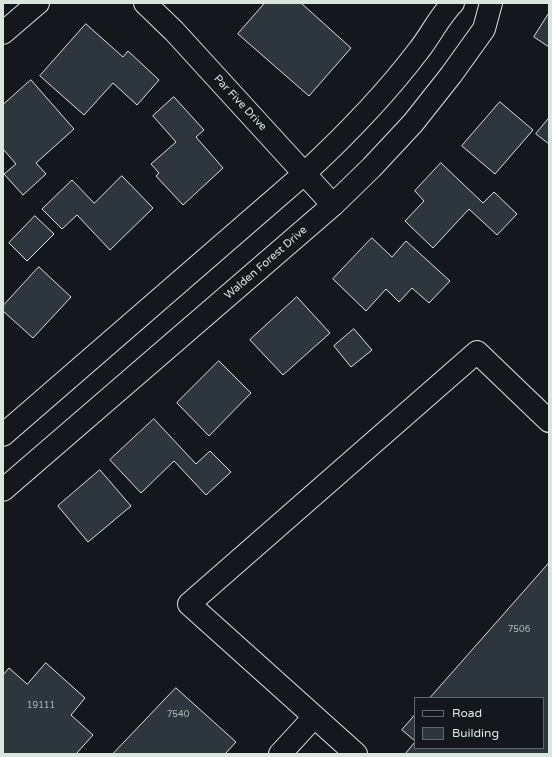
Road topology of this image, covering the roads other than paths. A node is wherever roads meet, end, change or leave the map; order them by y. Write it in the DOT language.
graph roads {
  1 [pos="38,3"];
  2 [pos="145,3"];
  3 [pos="453,3"];
  4 [pos="491,3"];
  5 [pos="3,33"];
  6 [pos="305,173"];
  7 [pos="333,205"];
  8 [pos="549,421"];
  9 [pos="3,435"];
  10 [pos="3,490"];
  11 [pos="314,718"];
  12 [pos="280,754"];
  13 [pos="356,754"];
  1 -- 5 [label="street"];
  2 -- 6 [label="street, Par Five Drive"];
  3 -- 6 [label="street"];
  4 -- 7 [label="street, Walden Forest Drive"];
  6 -- 7 [label="street, Par Five Drive"];
  6 -- 9 [label="street"];
  7 -- 10 [label="street, Walden Forest Drive"];
  8 -- 11 [label="street"];
  11 -- 12 [label="street"];
  11 -- 13 [label="street"];
}
